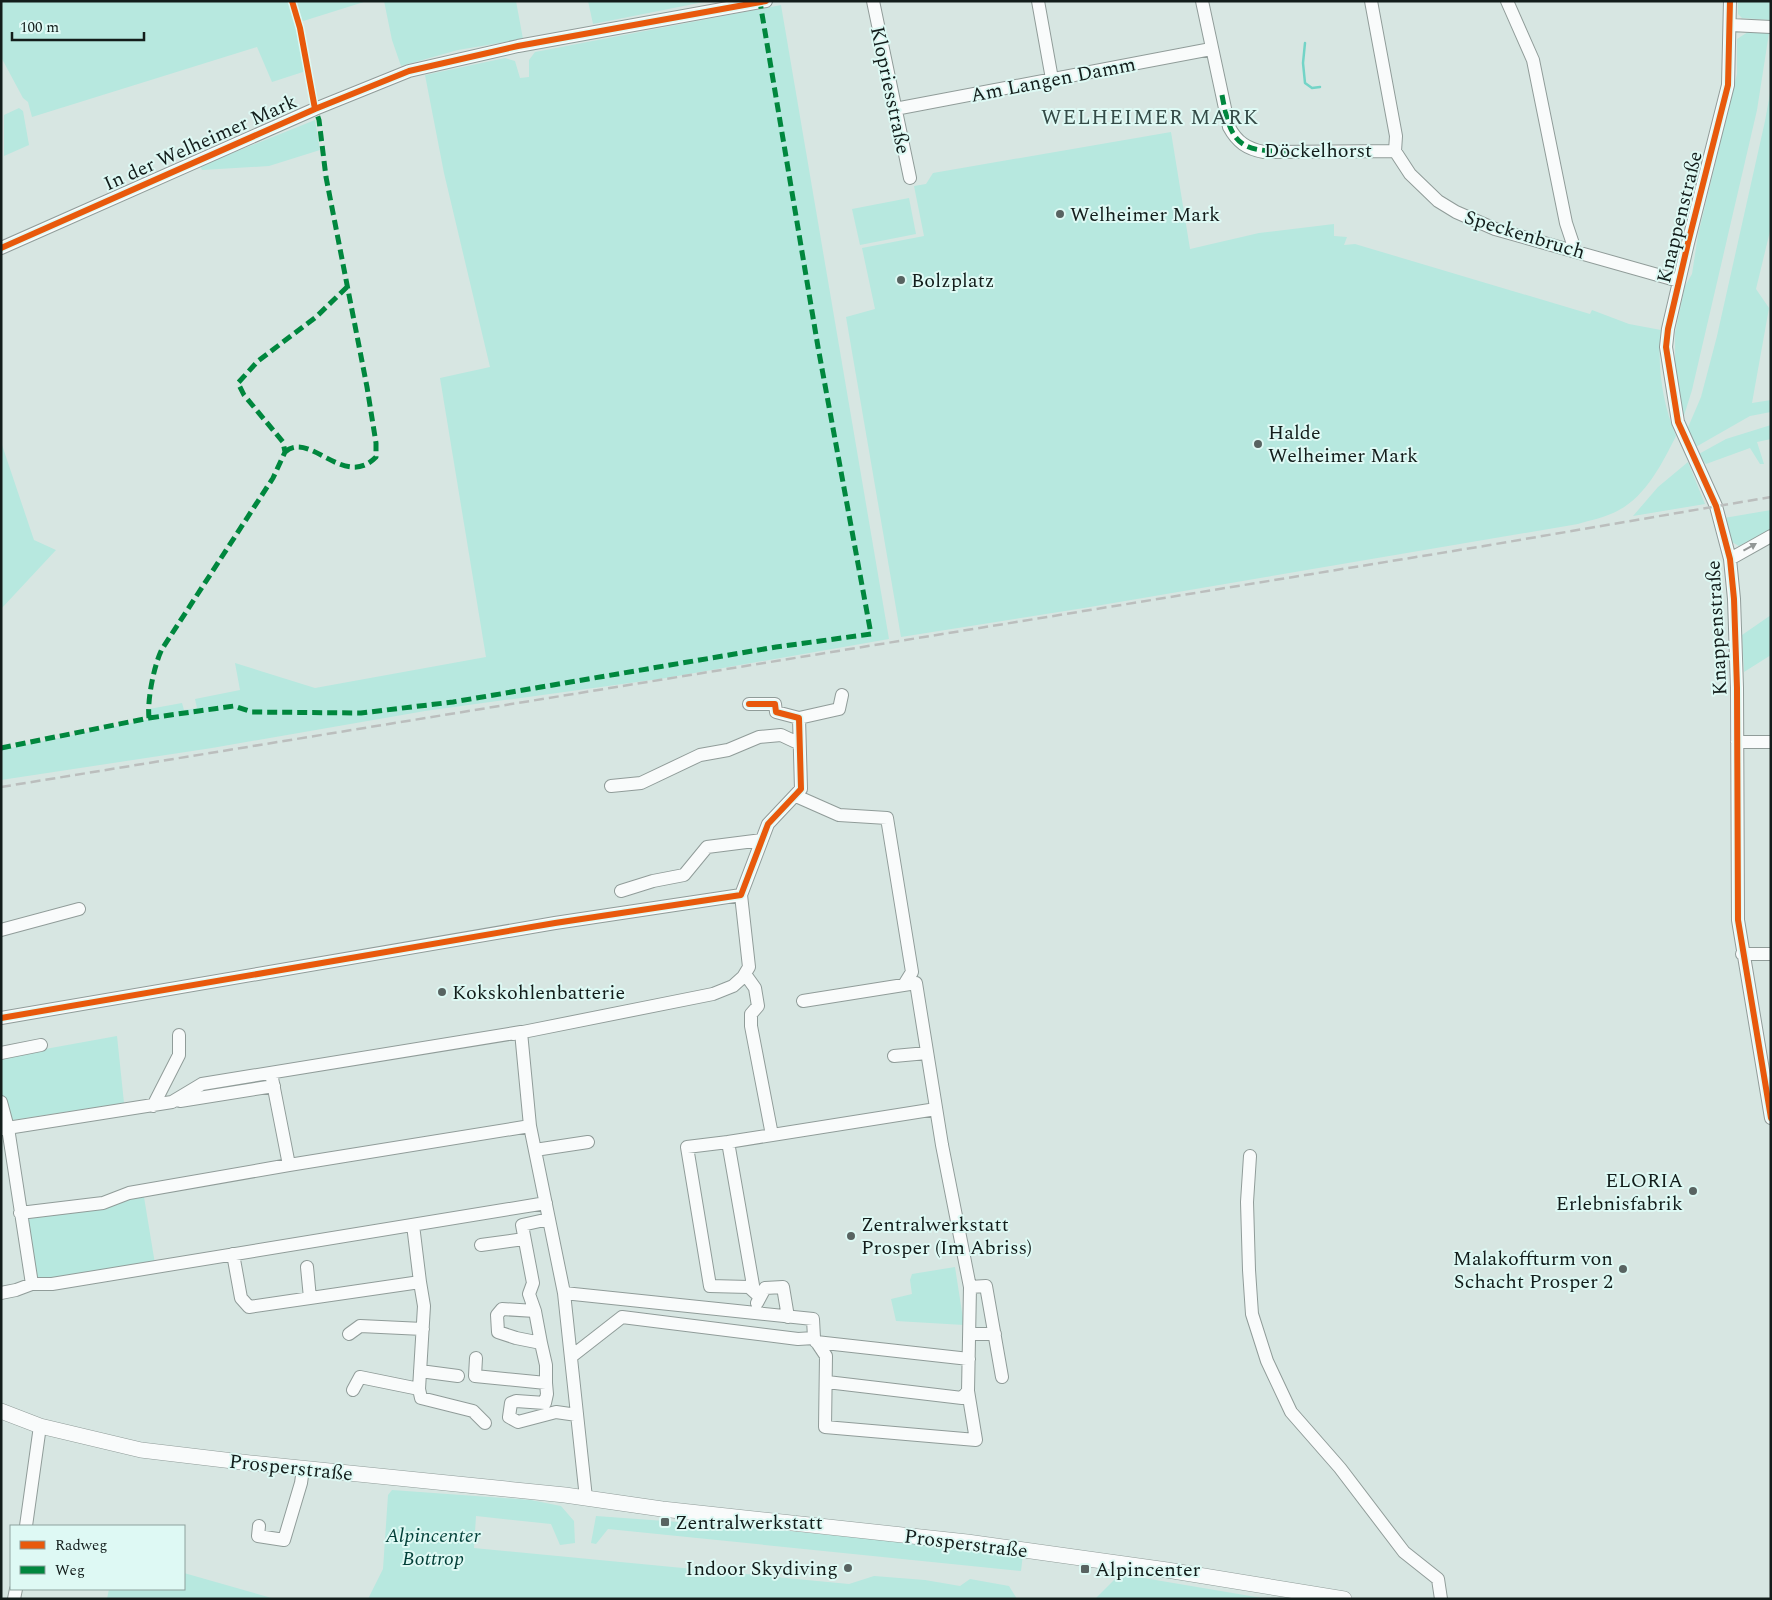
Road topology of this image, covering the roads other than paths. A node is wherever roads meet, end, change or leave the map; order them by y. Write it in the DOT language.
graph roads {
  1 [pos="766,1"];
  2 [pos="873,1"];
  3 [pos="1038,1"];
  4 [pos="1202,1"];
  5 [pos="1371,1"];
  6 [pos="1507,1"];
  7 [pos="1730,1"];
  8 [pos="1730,24"];
  9 [pos="1771,27"];
  10 [pos="1212,49"];
  11 [pos="1052,79"];
  12 [pos="895,109"];
  13 [pos="1395,151"];
  14 [pos="910,178"];
  15 [pos="1,248"];
  16 [pos="1575,250"];
  17 [pos="1679,281"];
  18 [pos="1771,536"];
  19 [pos="1730,559"];
  20 [pos="842,695"];
  21 [pos="749,704"];
  22 [pos="800,718"];
  23 [pos="1737,742"];
  24 [pos="1771,742"];
  25 [pos="798,743"];
  26 [pos="611,786"];
  27 [pos="796,796"];
  28 [pos="762,840"];
  29 [pos="621,891"];
  30 [pos="741,896"];
  31 [pos="79,908"];
  32 [pos="1,930"];
  33 [pos="1742,954"];
  34 [pos="1771,954"];
  35 [pos="745,974"];
  36 [pos="904,985"];
  37 [pos="803,1001"];
  38 [pos="1,1018"];
  39 [pos="512,1034"];
  40 [pos="180,1035"];
  41 [pos="41,1045"];
  42 [pos="927,1053"];
  43 [pos="1,1054"];
  44 [pos="894,1056"];
  45 [pos="271,1073"];
  46 [pos="274,1086"];
  47 [pos="1,1102"];
  48 [pos="172,1102"];
  49 [pos="153,1106"];
  50 [pos="936,1109"];
  51 [pos="1771,1118"];
  52 [pos="530,1126"];
  53 [pos="5,1129"];
  54 [pos="772,1135"];
  55 [pos="588,1142"];
  56 [pos="728,1142"];
  57 [pos="535,1150"];
  58 [pos="1250,1156"];
  59 [pos="289,1165"];
  60 [pos="546,1203"];
  61 [pos="20,1213"];
  62 [pos="549,1218"];
  63 [pos="413,1225"];
  64 [pos="524,1239"];
  65 [pos="481,1245"];
  66 [pos="233,1254"];
  67 [pos="307,1267"];
  68 [pos="420,1282"];
  69 [pos="32,1284"];
  70 [pos="970,1287"];
  71 [pos="1,1293"];
  72 [pos="564,1293"];
  73 [pos="757,1294"];
  74 [pos="310,1298"];
  75 [pos="535,1311"];
  76 [pos="751,1313"];
  77 [pos="788,1317"];
  78 [pos="423,1329"];
  79 [pos="349,1334"];
  80 [pos="970,1334"];
  81 [pos="995,1334"];
  82 [pos="815,1340"];
  83 [pos="541,1343"];
  84 [pos="572,1356"];
  85 [pos="476,1358"];
  86 [pos="969,1359"];
  87 [pos="420,1371"];
  88 [pos="458,1376"];
  89 [pos="1002,1377"];
  90 [pos="827,1382"];
  91 [pos="546,1383"];
  92 [pos="419,1389"];
  93 [pos="353,1390"];
  94 [pos="968,1391"];
  95 [pos="1,1411"];
  96 [pos="577,1414"];
  97 [pos="485,1422"];
  98 [pos="40,1426"];
  99 [pos="303,1469"];
  100 [pos="586,1498"];
  101 [pos="26,1525"];
  102 [pos="259,1526"];
  103 [pos="1344,1599"];
  104 [pos="1441,1599"];
  1 -- 15 [label="street, In der Welheimer Mark"];
  2 -- 12 [label="street, Klopriesstraße"];
  3 -- 11 [label="street"];
  4 -- 10 [label="street, Döckelhorst"];
  5 -- 13 [label="street"];
  6 -- 16 [label="street"];
  7 -- 8 [label="street, Knappenstraße"];
  8 -- 9 [label="street"];
  8 -- 17 [label="street, Knappenstraße"];
  10 -- 11 [label="street, Am Langen Damm"];
  10 -- 13 [label="street, Döckelhorst"];
  11 -- 12 [label="street, Am Langen Damm"];
  12 -- 14 [label="street, Klopriesstraße"];
  13 -- 16 [label="street, Speckenbruch"];
  16 -- 17 [label="street, Speckenbruch"];
  17 -- 19 [label="street, Knappenstraße"];
  19 -- 18 [label="street, one-way"];
  19 -- 23 [label="street, Knappenstraße"];
  20 -- 22 [label="street"];
  21 -- 22 [label="street"];
  22 -- 25 [label="street"];
  23 -- 24 [label="street"];
  23 -- 33 [label="street, Knappenstraße"];
  25 -- 26 [label="street"];
  25 -- 27 [label="street"];
  27 -- 28 [label="street"];
  27 -- 36 [label="street"];
  28 -- 29 [label="street"];
  28 -- 30 [label="street"];
  30 -- 35 [label="street"];
  30 -- 38 [label="street"];
  31 -- 32 [label="street"];
  33 -- 34 [label="street"];
  33 -- 51 [label="street, Knappenstraße"];
  35 -- 39 [label="street"];
  35 -- 54 [label="street"];
  36 -- 37 [label="street"];
  36 -- 42 [label="street"];
  39 -- 45 [label="street"];
  39 -- 52 [label="street"];
  40 -- 49 [label="street"];
  41 -- 43 [label="street"];
  42 -- 44 [label="street"];
  42 -- 50 [label="street"];
  45 -- 46 [label="street"];
  45 -- 48 [label="street"];
  46 -- 48 [label="street"];
  46 -- 59 [label="street"];
  47 -- 53 [label="street"];
  48 -- 49 [label="street"];
  49 -- 53 [label="street"];
  50 -- 54 [label="street"];
  50 -- 70 [label="street"];
  52 -- 57 [label="street"];
  52 -- 59 [label="street"];
  53 -- 61 [label="street"];
  54 -- 56 [label="street"];
  55 -- 57 [label="street"];
  56 -- 73 [label="street"];
  56 -- 73 [label="street"];
  57 -- 60 [label="street"];
  58 -- 104 [label="street"];
  59 -- 61 [label="street"];
  60 -- 62 [label="street"];
  60 -- 63 [label="street"];
  61 -- 69 [label="street"];
  62 -- 64 [label="street"];
  62 -- 72 [label="street"];
  63 -- 66 [label="street"];
  63 -- 68 [label="street"];
  64 -- 65 [label="street"];
  64 -- 75 [label="street"];
  66 -- 69 [label="street"];
  66 -- 74 [label="street"];
  67 -- 74 [label="street"];
  68 -- 74 [label="street"];
  68 -- 78 [label="street"];
  69 -- 71 [label="street"];
  70 -- 80 [label="street"];
  70 -- 81 [label="street"];
  72 -- 76 [label="street"];
  72 -- 84 [label="street"];
  73 -- 76 [label="street"];
  73 -- 77 [label="street"];
  75 -- 83 [label="street"];
  75 -- 83 [label="street"];
  76 -- 77 [label="street"];
  77 -- 82 [label="street"];
  78 -- 79 [label="street"];
  78 -- 87 [label="street"];
  80 -- 81 [label="street"];
  80 -- 86 [label="street"];
  81 -- 89 [label="street"];
  82 -- 84 [label="street"];
  82 -- 86 [label="street"];
  82 -- 90 [label="street"];
  83 -- 91 [label="street"];
  84 -- 96 [label="street"];
  85 -- 91 [label="street"];
  86 -- 94 [label="street"];
  87 -- 88 [label="street"];
  87 -- 92 [label="street"];
  90 -- 94 [label="street"];
  90 -- 94 [label="street"];
  91 -- 96 [label="street"];
  92 -- 93 [label="street"];
  92 -- 97 [label="street"];
  95 -- 98 [label="main road, Prosperstraße"];
  96 -- 100 [label="street"];
  98 -- 99 [label="main road, Prosperstraße"];
  98 -- 101 [label="street"];
  99 -- 100 [label="main road, Prosperstraße"];
  99 -- 102 [label="street"];
  100 -- 103 [label="main road, Prosperstraße"];
}
